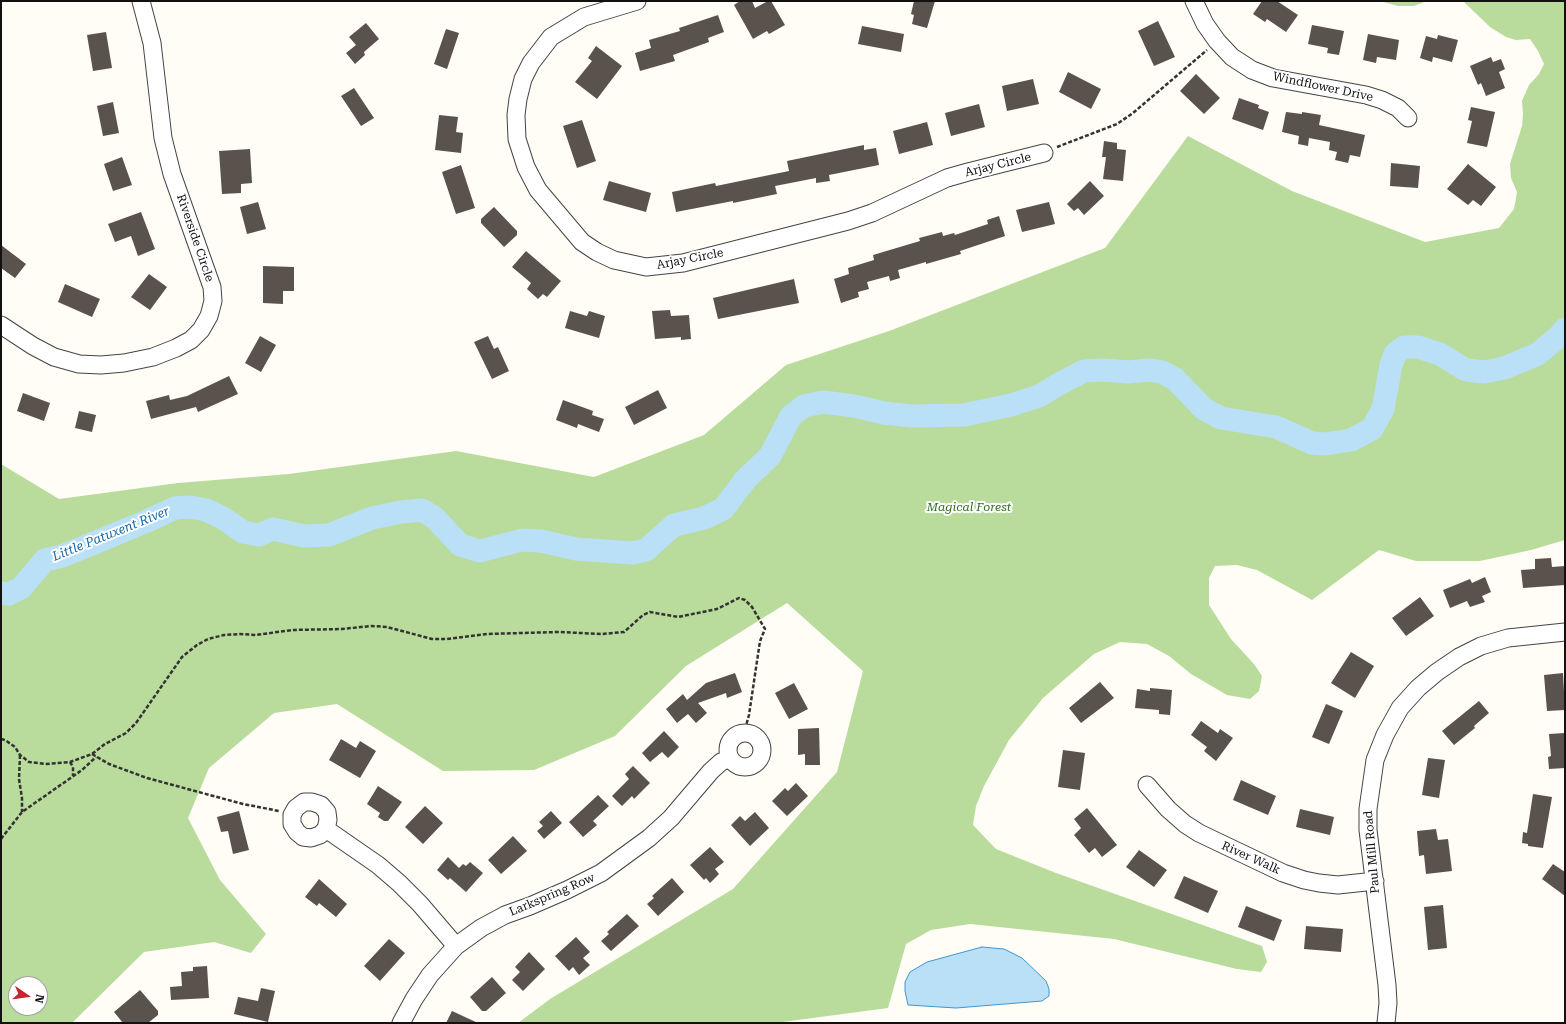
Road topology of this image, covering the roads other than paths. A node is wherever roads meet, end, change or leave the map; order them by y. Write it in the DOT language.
graph roads {
  1 [pos="141,1"];
  2 [pos="637,1"];
  3 [pos="1194,1"];
  4 [pos="1408,118"];
  5 [pos="1044,153"];
  6 [pos="1,325"];
  7 [pos="1565,632"];
  8 [pos="730,758"];
  9 [pos="1146,785"];
  10 [pos="326,829"];
  11 [pos="1374,882"];
  12 [pos="456,946"];
  13 [pos="401,1023"];
  14 [pos="1386,1023"];
  1 -- 6 [label="street, Riverside Circle"];
  2 -- 5 [label="street, Arjay Circle"];
  3 -- 4 [label="street, Windflower Drive"];
  7 -- 11 [label="street, Paul Mill Road"];
  8 -- 8 [label="street"];
  8 -- 12 [label="street, Larkspring Row"];
  9 -- 11 [label="street, River Walk"];
  10 -- 10 [label="street"];
  10 -- 12 [label="street"];
  11 -- 14 [label="street, Paul Mill Road"];
  12 -- 13 [label="street, Larkspring Row"];
}
